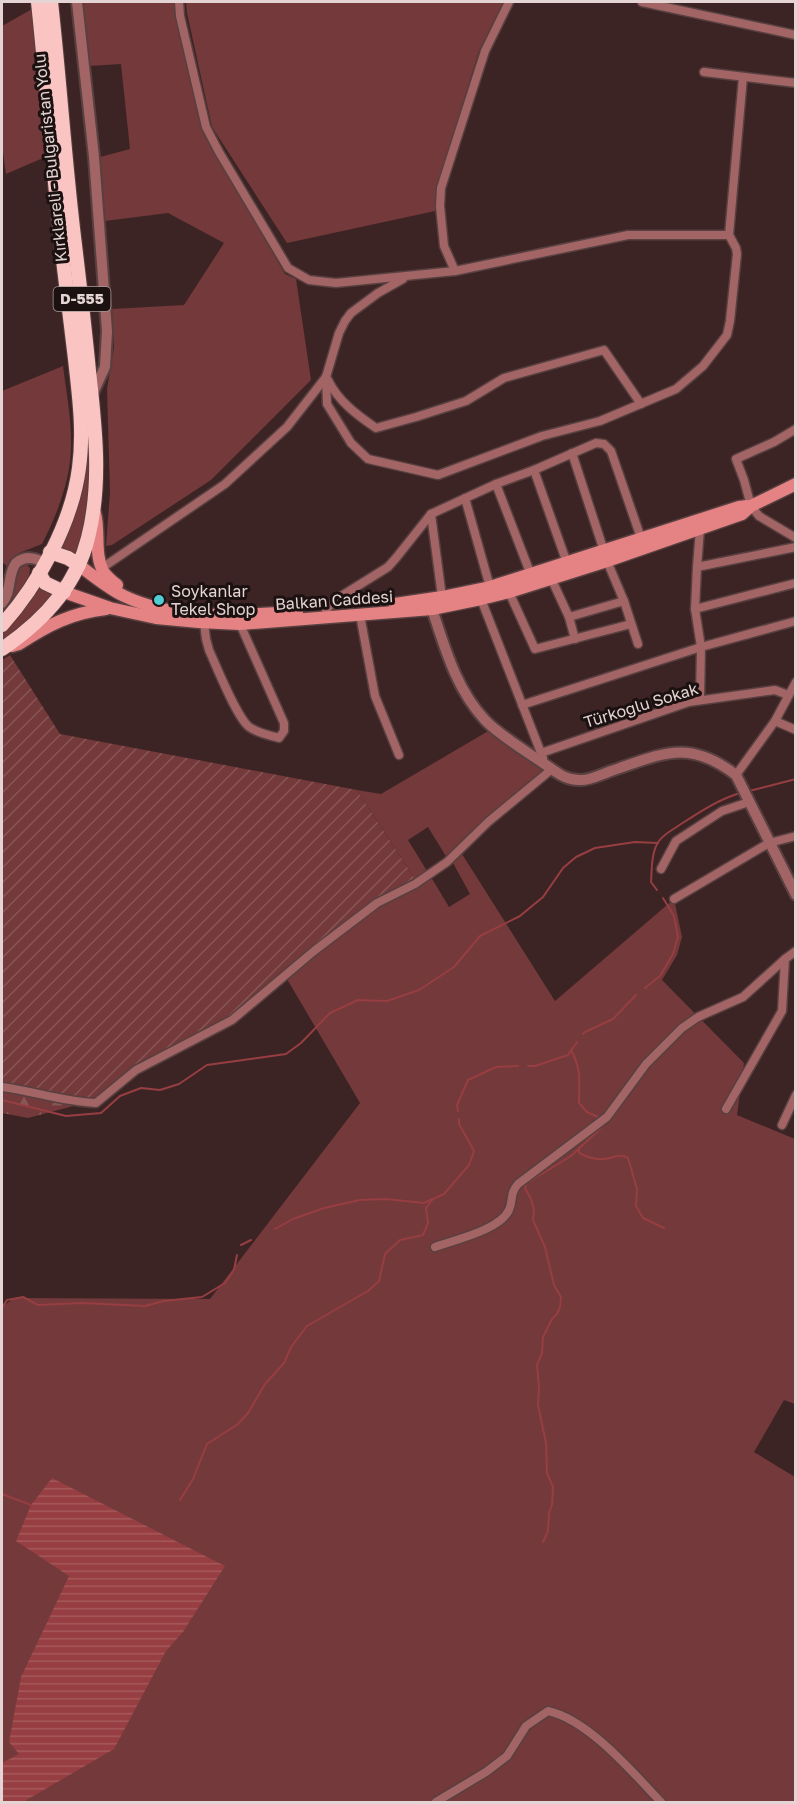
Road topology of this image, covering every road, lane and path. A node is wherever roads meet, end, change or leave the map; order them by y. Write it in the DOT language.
graph roads {
  1 [pos="38,2"];
  2 [pos="51,2"];
  3 [pos="77,2"];
  4 [pos="179,2"];
  5 [pos="509,2"];
  6 [pos="642,2"];
  7 [pos="795,36"];
  8 [pos="704,72"];
  9 [pos="743,77"];
  10 [pos="795,83"];
  11 [pos="729,235"];
  12 [pos="455,270"];
  13 [pos="408,276"];
  14 [pos="326,377"];
  15 [pos="92,395"];
  16 [pos="641,404"];
  17 [pos="795,429"];
  18 [pos="572,453"];
  19 [pos="534,470"];
  20 [pos="496,484"];
  21 [pos="795,484"];
  22 [pos="465,498"];
  23 [pos="751,506"];
  24 [pos="93,507"];
  25 [pos="431,514"];
  26 [pos="700,529"];
  27 [pos="641,538"];
  28 [pos="795,538"];
  29 [pos="795,547"];
  30 [pos="606,556"];
  31 [pos="45,563"];
  32 [pos="567,563"];
  33 [pos="79,565"];
  34 [pos="697,567"];
  35 [pos="102,568"];
  36 [pos="531,575"];
  37 [pos="551,579"];
  38 [pos="795,583"];
  39 [pos="490,587"];
  40 [pos="64,592"];
  41 [pos="509,592"];
  42 [pos="124,596"];
  43 [pos="442,597"];
  44 [pos="481,600"];
  45 [pos="624,601"];
  46 [pos="2,603"];
  47 [pos="430,604"];
  48 [pos="110,608"];
  49 [pos="695,609"];
  50 [pos="326,610"];
  51 [pos="360,615"];
  52 [pos="569,617"];
  53 [pos="795,621"];
  54 [pos="204,623"];
  55 [pos="240,624"];
  56 [pos="631,624"];
  57 [pos="2,625"];
  58 [pos="575,639"];
  59 [pos="638,644"];
  60 [pos="701,647"];
  61 [pos="2,649"];
  62 [pos="795,682"];
  63 [pos="788,694"];
  64 [pos="700,700"];
  65 [pos="522,705"];
  66 [pos="775,721"];
  67 [pos="795,730"];
  68 [pos="541,753"];
  69 [pos="399,755"];
  70 [pos="548,767"];
  71 [pos="736,775"];
  72 [pos="748,800"];
  73 [pos="795,836"];
  74 [pos="769,843"];
  75 [pos="661,869"];
  76 [pos="795,895"];
  77 [pos="674,899"];
  78 [pos="795,951"];
  79 [pos="785,959"];
  80 [pos="2,1087"];
  81 [pos="795,1095"];
  82 [pos="726,1108"];
  83 [pos="782,1125"];
  84 [pos="435,1247"];
  85 [pos="436,1803"];
  86 [pos="661,1803"];
  1 -- 31 [label="highway, Kırklareli - Bulgaristan Yolu / D-555"];
  2 -- 15 [label="highway, Kırklareli - Bulgaristan Yolu / D-555"];
  3 -- 15 [label="street"];
  4 -- 13 [label="street"];
  5 -- 12 [label="street"];
  6 -- 7 [label="street"];
  8 -- 9 [label="street"];
  9 -- 10 [label="street"];
  9 -- 11 [label="street"];
  11 -- 12 [label="street"];
  11 -- 16 [label="street"];
  12 -- 13 [label="street"];
  13 -- 14 [label="street"];
  14 -- 16 [label="street"];
  14 -- 16 [label="street"];
  14 -- 35 [label="street"];
  15 -- 24 [label="highway, Kırklareli - Bulgaristan Yolu / D-555"];
  17 -- 23 [label="street"];
  18 -- 19 [label="street"];
  18 -- 27 [label="street"];
  18 -- 30 [label="street"];
  19 -- 20 [label="street"];
  19 -- 32 [label="street"];
  20 -- 22 [label="street"];
  20 -- 36 [label="street"];
  21 -- 23 [label="main road, Balkan Caddesi"];
  22 -- 25 [label="street"];
  22 -- 39 [label="street"];
  23 -- 26 [label="main road, Balkan Caddesi"];
  23 -- 27 [label="main road, Balkan Caddesi"];
  23 -- 28 [label="street"];
  24 -- 33 [label="highway, Kırklareli - Bulgaristan Yolu / D-555"];
  24 -- 35 [label="main road"];
  25 -- 43 [label="street"];
  25 -- 50 [label="street"];
  26 -- 30 [label="main road, Balkan Caddesi"];
  26 -- 34 [label="street"];
  27 -- 30 [label="main road, Balkan Caddesi"];
  29 -- 34 [label="street"];
  30 -- 32 [label="main road, Balkan Caddesi"];
  30 -- 37 [label="main road, Balkan Caddesi"];
  30 -- 45 [label="street"];
  31 -- 33 [label="highway"];
  31 -- 40 [label="highway"];
  31 -- 46 [label="street"];
  31 -- 57 [label="highway, D-555"];
  32 -- 36 [label="main road, Balkan Caddesi"];
  33 -- 40 [label="highway, Kırklareli - Bulgaristan Yolu / D-555"];
  33 -- 42 [label="main road, Balkan Caddesi"];
  34 -- 49 [label="street"];
  35 -- 42 [label="main road"];
  36 -- 39 [label="main road, Balkan Caddesi"];
  37 -- 41 [label="main road, Balkan Caddesi"];
  37 -- 52 [label="street"];
  38 -- 49 [label="street"];
  39 -- 43 [label="main road, Balkan Caddesi"];
  40 -- 48 [label="main road, Balkan Caddesi"];
  40 -- 61 [label="highway, D-555"];
  41 -- 44 [label="main road, Balkan Caddesi"];
  41 -- 58 [label="street"];
  42 -- 50 [label="main road, Balkan Caddesi"];
  43 -- 47 [label="main road, Balkan Caddesi"];
  44 -- 47 [label="main road, Balkan Caddesi"];
  44 -- 65 [label="street"];
  45 -- 52 [label="street"];
  45 -- 56 [label="street"];
  47 -- 50 [label="main road, Balkan Caddesi"];
  47 -- 51 [label="main road, Balkan Caddesi"];
  47 -- 70 [label="street"];
  48 -- 54 [label="main road, Balkan Caddesi"];
  48 -- 61 [label="main road"];
  49 -- 60 [label="street"];
  51 -- 55 [label="main road, Balkan Caddesi"];
  51 -- 69 [label="street"];
  52 -- 58 [label="street"];
  53 -- 60 [label="street"];
  54 -- 55 [label="main road, Balkan Caddesi"];
  54 -- 55 [label="street"];
  56 -- 58 [label="street"];
  56 -- 59 [label="street"];
  60 -- 64 [label="street"];
  60 -- 65 [label="street"];
  62 -- 63 [label="street"];
  63 -- 64 [label="street, Türkoğlu Sokak"];
  63 -- 66 [label="street"];
  64 -- 68 [label="street, Türkoğlu Sokak"];
  65 -- 68 [label="street"];
  66 -- 67 [label="street"];
  66 -- 71 [label="street"];
  68 -- 70 [label="street"];
  70 -- 71 [label="street"];
  70 -- 80 [label="street"];
  71 -- 72 [label="street"];
  72 -- 74 [label="street"];
  72 -- 75 [label="street"];
  73 -- 74 [label="street"];
  74 -- 76 [label="street"];
  74 -- 77 [label="street"];
  78 -- 79 [label="street"];
  79 -- 82 [label="street"];
  79 -- 84 [label="street"];
  81 -- 83 [label="street"];
  85 -- 86 [label="street"];
}
